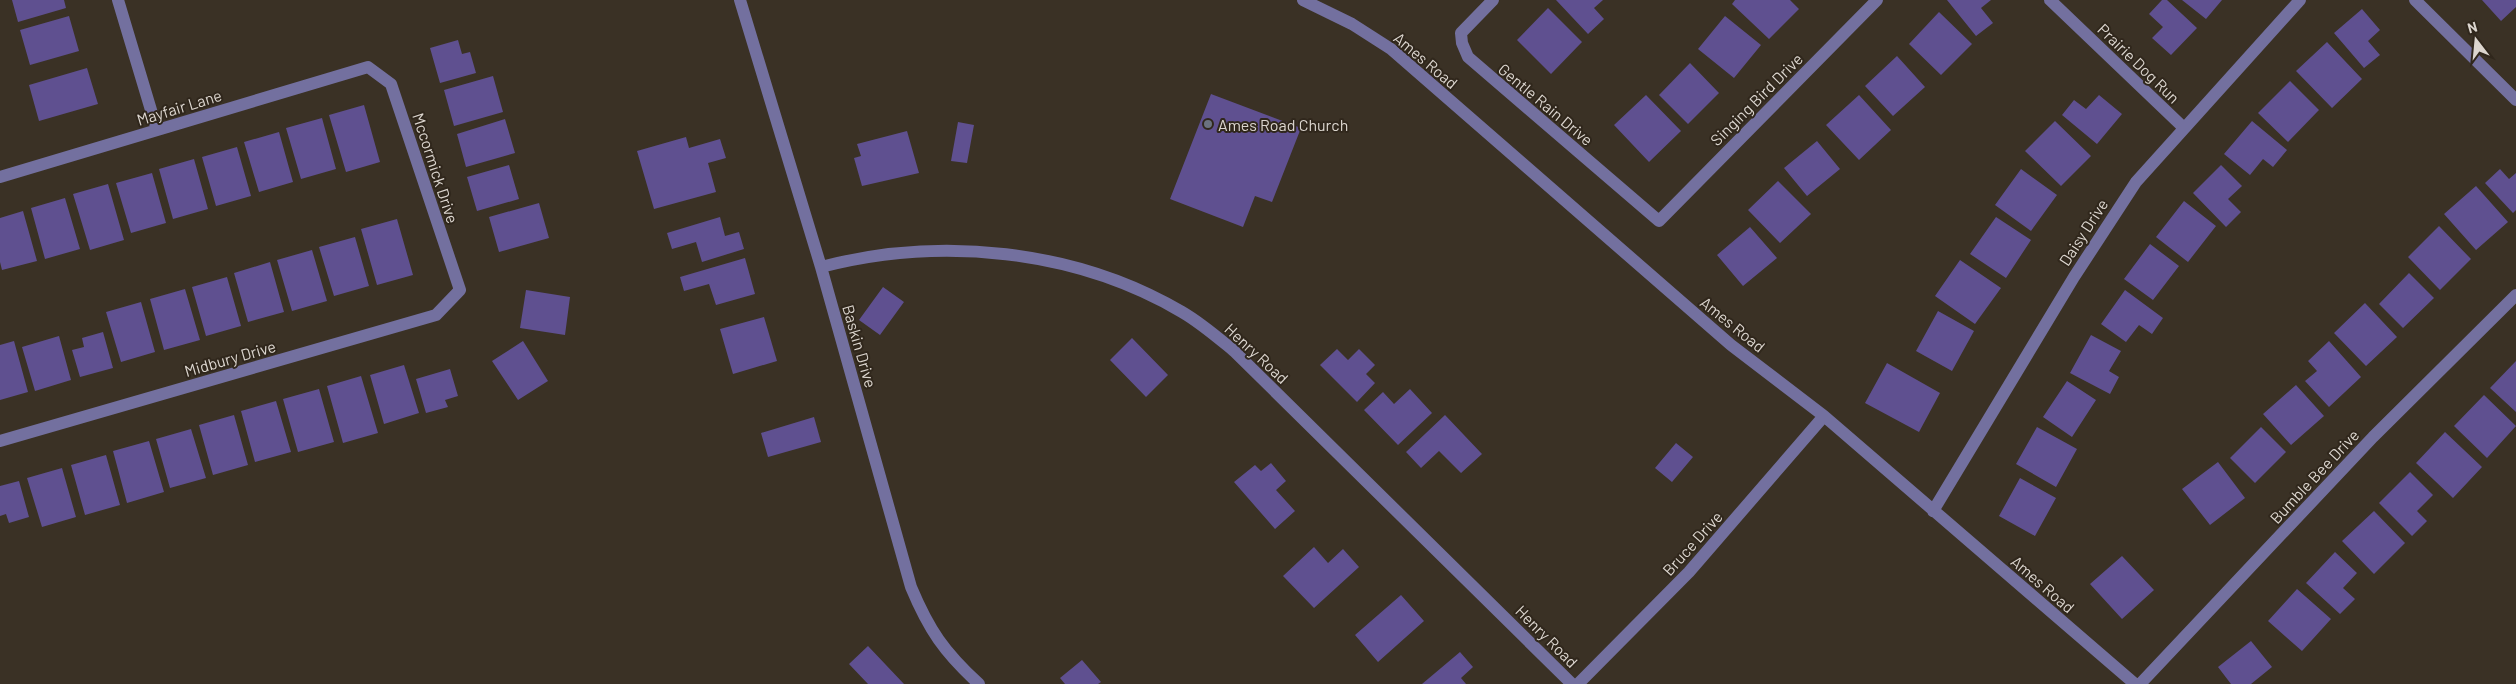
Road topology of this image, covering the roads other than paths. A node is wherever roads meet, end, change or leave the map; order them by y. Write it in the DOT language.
graph roads {
  1 [pos="118,0"];
  2 [pos="740,0"];
  3 [pos="1303,0"];
  4 [pos="1493,0"];
  5 [pos="1877,0"];
  6 [pos="2050,0"];
  7 [pos="2300,0"];
  8 [pos="2415,0"];
  9 [pos="368,68"];
  10 [pos="2516,100"];
  11 [pos="2184,128"];
  12 [pos="157,130"];
  13 [pos="0,177"];
  14 [pos="1659,221"];
  15 [pos="821,267"];
  16 [pos="460,290"];
  17 [pos="2516,295"];
  18 [pos="1824,416"];
  19 [pos="0,440"];
  20 [pos="1933,511"];
  21 [pos="979,684"];
  22 [pos="1572,684"];
  23 [pos="1578,684"];
  24 [pos="2134,684"];
  25 [pos="2140,684"];
  1 -- 12 [label="street"];
  2 -- 15 [label="street, Baskin Drive"];
  3 -- 18 [label="street, Ames Road"];
  4 -- 14 [label="street, Gentle Rain Drive"];
  5 -- 14 [label="street, Singing Bird Drive"];
  6 -- 11 [label="street, Prairie Dog Run"];
  7 -- 11 [label="street, Daisy Drive"];
  8 -- 10 [label="street"];
  9 -- 12 [label="street, Mayfair Lane"];
  9 -- 16 [label="street, Mccormick Drive"];
  11 -- 20 [label="street, Daisy Drive"];
  12 -- 13 [label="street, Mayfair Lane"];
  15 -- 21 [label="street, Baskin Drive"];
  15 -- 22 [label="street, Henry Road"];
  16 -- 19 [label="street, Midbury Drive"];
  17 -- 25 [label="street, Bumble Bee Drive"];
  18 -- 20 [label="street, Ames Road"];
  18 -- 23 [label="street, Bruce Drive"];
  20 -- 24 [label="street, Ames Road"];
}
